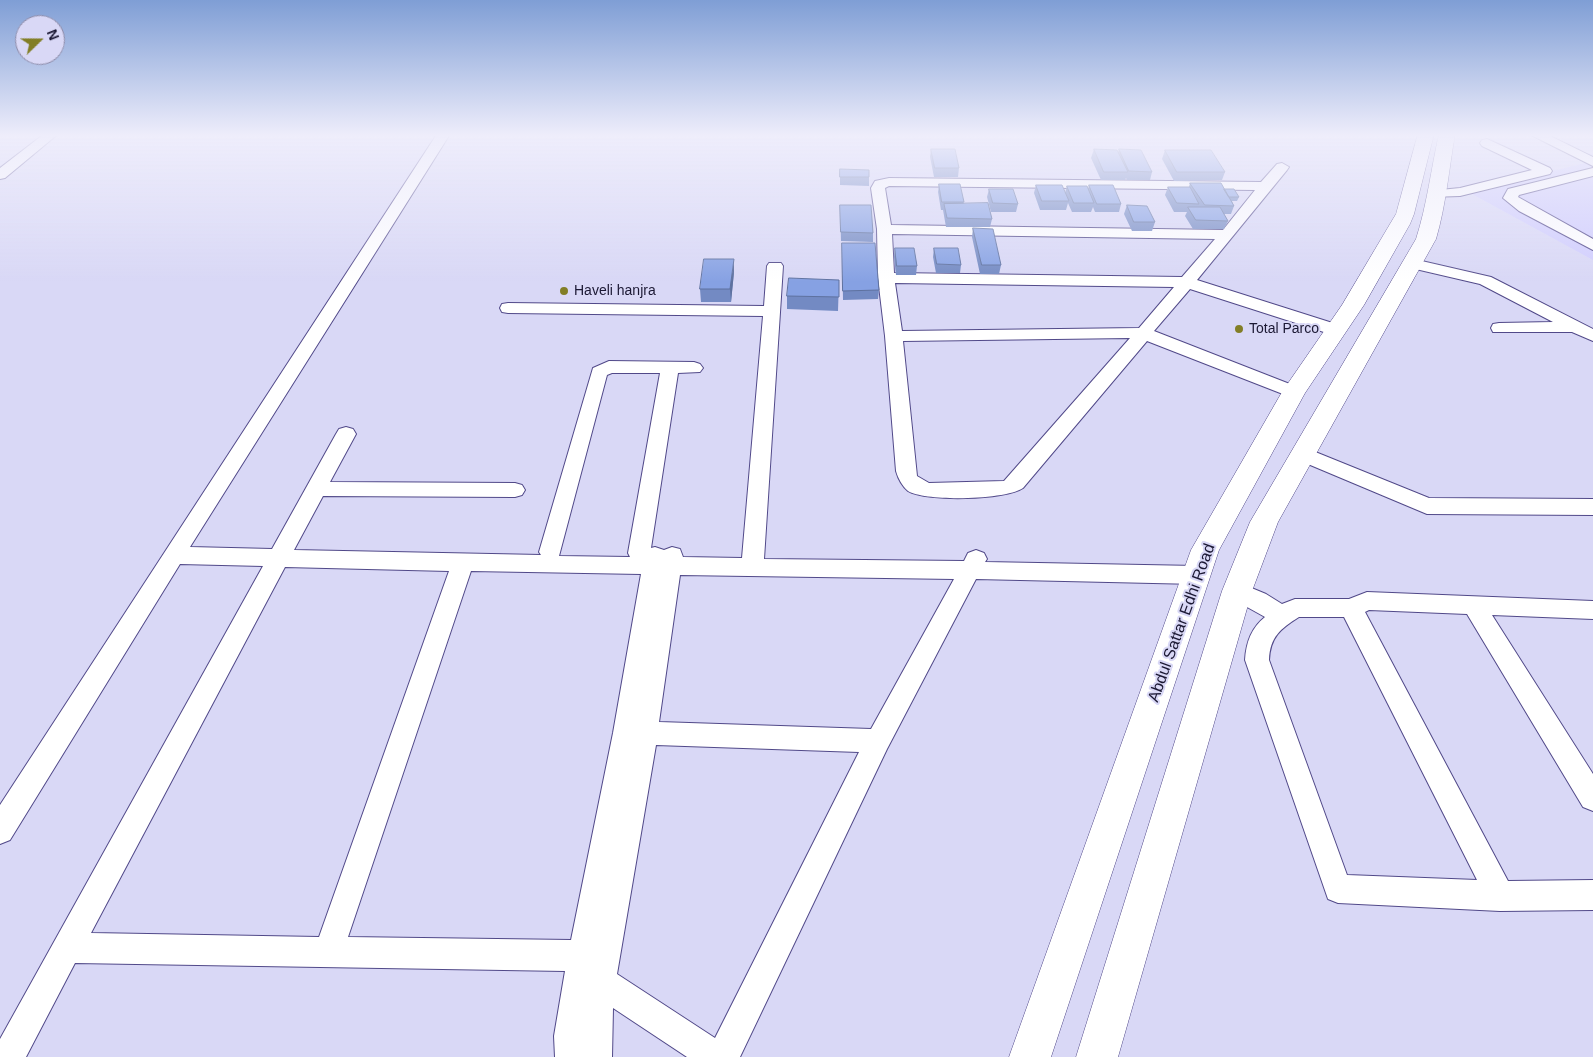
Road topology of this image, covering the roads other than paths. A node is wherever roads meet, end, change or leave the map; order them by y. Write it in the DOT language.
graph roads {
  1 [pos="412,183"];
  2 [pos="882,183"];
  3 [pos="1010,183"];
  4 [pos="1267,183"];
  5 [pos="1424,183"];
  6 [pos="1427,183"];
  7 [pos="1495,183"];
  8 [pos="1548,183"];
  9 [pos="1265,186"];
  10 [pos="1424,191"];
  11 [pos="884,229"];
  12 [pos="1227,235"];
  13 [pos="1593,245"];
  14 [pos="1413,264"];
  15 [pos="776,266"];
  16 [pos="886,278"];
  17 [pos="1186,282"];
  18 [pos="508,308"];
  19 [pos="772,311"];
  20 [pos="1576,327"];
  21 [pos="1500,328"];
  22 [pos="1336,330"];
  23 [pos="1143,334"];
  24 [pos="894,336"];
  25 [pos="1593,336"];
  26 [pos="670,368"];
  27 [pos="694,368"];
  28 [pos="1294,392"];
  29 [pos="346,434"];
  30 [pos="1302,454"];
  31 [pos="317,489"];
  32 [pos="515,490"];
  33 [pos="1593,507"];
  34 [pos="178,549"];
  35 [pos="550,552"];
  36 [pos="282,553"];
  37 [pos="658,559"];
  38 [pos="753,561"];
  39 [pos="463,562"];
  40 [pos="974,564"];
  41 [pos="1199,569"];
  42 [pos="1237,591"];
  43 [pos="1473,605"];
  44 [pos="1351,608"];
  45 [pos="1593,610"];
  46 [pos="1282,616"];
  47 [pos="636,733"];
  48 [pos="878,741"];
  49 [pos="1593,798"];
  50 [pos="0,830"];
  51 [pos="1593,895"];
  52 [pos="1500,896"];
  53 [pos="68,948"];
  54 [pos="328,953"];
  55 [pos="596,965"];
  56 [pos="8,1057"];
  57 [pos="571,1057"];
  58 [pos="596,1057"];
  59 [pos="716,1057"];
  60 [pos="724,1057"];
  61 [pos="1030,1057"];
  62 [pos="1097,1057"];
  1 -- 34 [label="street"];
  2 -- 11 [label="street"];
  3 -- 9 [label="street"];
  4 -- 9 [label="street"];
  5 -- 10 [label="main road, Abdul Sattar Edhi Road"];
  6 -- 10 [label="main road, Abdul Sattar Edhi Road"];
  7 -- 10 [label="street"];
  8 -- 13 [label="street"];
  9 -- 12 [label="street"];
  10 -- 14 [label="main road, Abdul Sattar Edhi Road"];
  10 -- 22 [label="main road, Abdul Sattar Edhi Road"];
  11 -- 12 [label="street"];
  11 -- 16 [label="street"];
  12 -- 17 [label="street"];
  14 -- 20 [label="street"];
  14 -- 30 [label="main road, Abdul Sattar Edhi Road"];
  15 -- 19 [label="street"];
  16 -- 17 [label="street"];
  16 -- 24 [label="street"];
  17 -- 22 [label="street"];
  17 -- 23 [label="street"];
  18 -- 19 [label="street"];
  19 -- 38 [label="street"];
  20 -- 21 [label="street"];
  20 -- 25 [label="street"];
  22 -- 28 [label="main road, Abdul Sattar Edhi Road"];
  23 -- 24 [label="street"];
  23 -- 24 [label="street"];
  23 -- 28 [label="street"];
  26 -- 27 [label="street"];
  26 -- 35 [label="street"];
  26 -- 37 [label="street"];
  28 -- 41 [label="main road, Abdul Sattar Edhi Road"];
  29 -- 31 [label="street"];
  30 -- 33 [label="street"];
  30 -- 42 [label="main road, Abdul Sattar Edhi Road"];
  31 -- 32 [label="street"];
  31 -- 36 [label="street"];
  34 -- 36 [label="street"];
  34 -- 50 [label="street"];
  35 -- 36 [label="street"];
  35 -- 37 [label="street"];
  36 -- 39 [label="street"];
  36 -- 53 [label="street"];
  37 -- 38 [label="street"];
  37 -- 39 [label="street"];
  37 -- 47 [label="street"];
  38 -- 40 [label="street"];
  39 -- 54 [label="street"];
  40 -- 41 [label="street"];
  40 -- 48 [label="street"];
  41 -- 61 [label="main road, Abdul Sattar Edhi Road"];
  42 -- 46 [label="street"];
  42 -- 62 [label="main road, Abdul Sattar Edhi Road"];
  43 -- 44 [label="street"];
  43 -- 45 [label="street"];
  43 -- 49 [label="street"];
  44 -- 46 [label="street"];
  44 -- 52 [label="street"];
  46 -- 52 [label="street"];
  47 -- 48 [label="street"];
  47 -- 55 [label="street"];
  48 -- 60 [label="street"];
  51 -- 52 [label="street"];
  53 -- 54 [label="street"];
  53 -- 56 [label="street"];
  54 -- 55 [label="street"];
  55 -- 57 [label="street"];
  55 -- 58 [label="street"];
  55 -- 59 [label="street"];
}
